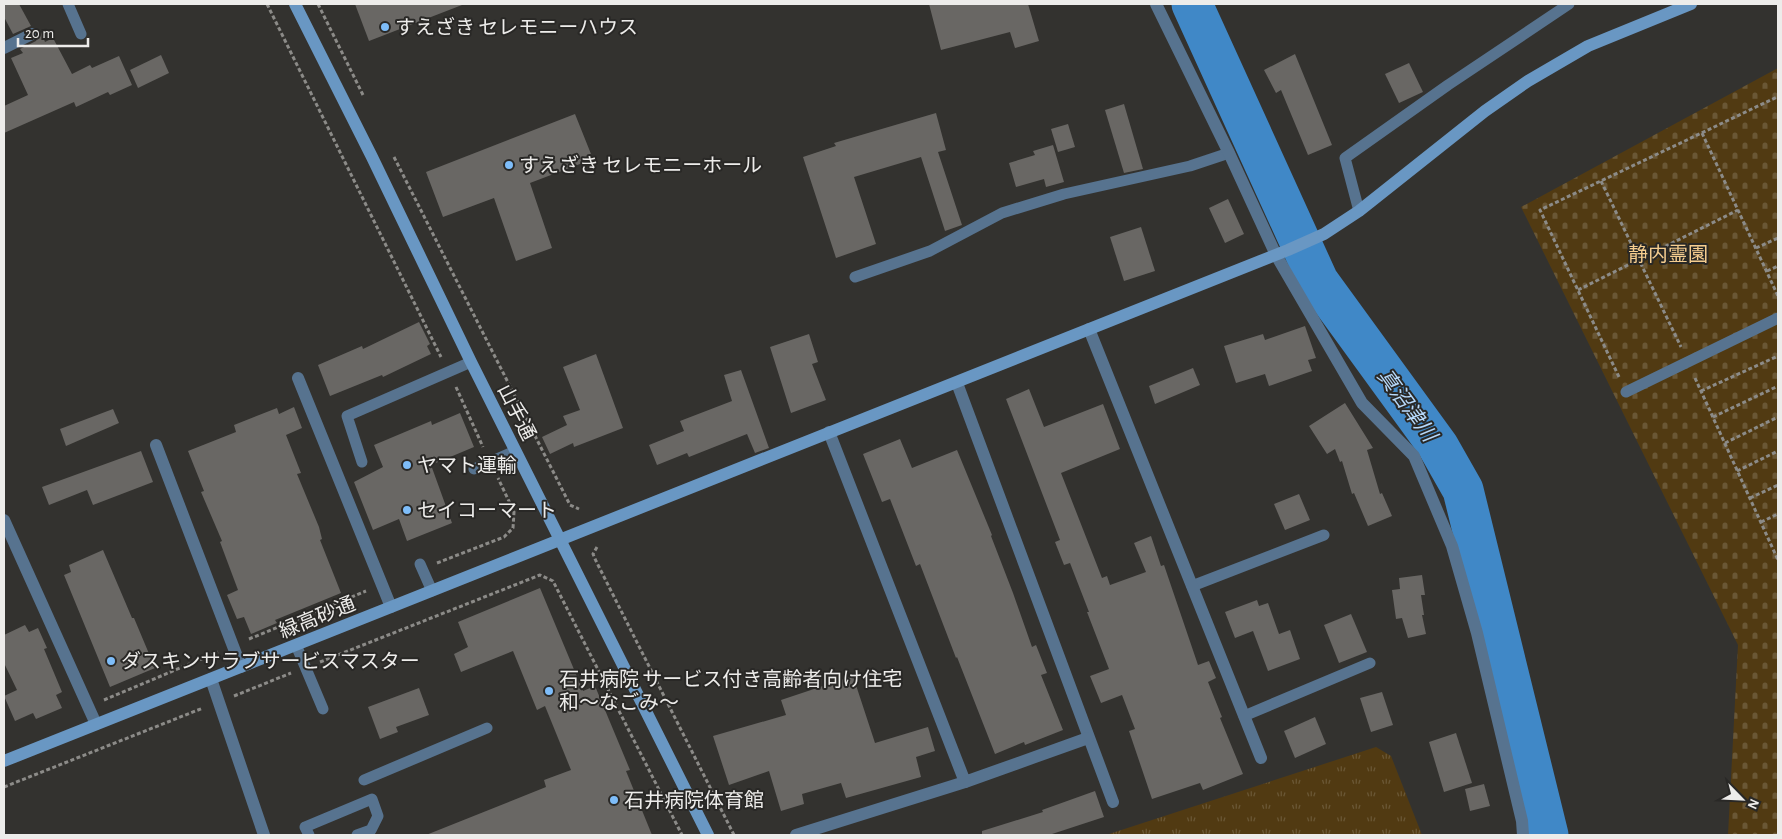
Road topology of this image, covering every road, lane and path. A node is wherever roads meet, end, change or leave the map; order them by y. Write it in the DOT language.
graph roads {
  1 [pos="68,4"];
  2 [pos="267,4"];
  3 [pos="295,4"];
  4 [pos="318,4"];
  5 [pos="1156,4"];
  6 [pos="1569,4"];
  7 [pos="1691,4"];
  8 [pos="32,34"];
  9 [pos="81,34"];
  10 [pos="4,48"];
  11 [pos="1777,97"];
  12 [pos="365,98"];
  13 [pos="1702,133"];
  14 [pos="390,149"];
  15 [pos="1229,153"];
  16 [pos="1738,210"];
  17 [pos="1359,211"];
  18 [pos="1778,238"];
  19 [pos="1756,248"];
  20 [pos="1282,253"];
  21 [pos="1778,266"];
  22 [pos="1767,271"];
  23 [pos="855,277"];
  24 [pos="1578,290"];
  25 [pos="1778,296"];
  26 [pos="1778,318"];
  27 [pos="1089,329"];
  28 [pos="1778,356"];
  29 [pos="471,362"];
  30 [pos="448,372"];
  31 [pos="298,378"];
  32 [pos="957,383"];
  33 [pos="1778,386"];
  34 [pos="1701,391"];
  35 [pos="1626,392"];
  36 [pos="1713,417"];
  37 [pos="1778,417"];
  38 [pos="829,432"];
  39 [pos="1724,443"];
  40 [pos="156,445"];
  41 [pos="516,451"];
  42 [pos="1778,451"];
  43 [pos="362,462"];
  44 [pos="490,462"];
  45 [pos="474,469"];
  46 [pos="1737,471"];
  47 [pos="1778,485"];
  48 [pos="1750,498"];
  49 [pos="579,509"];
  50 [pos="1778,514"];
  51 [pos="4,520"];
  52 [pos="1761,522"];
  53 [pos="1324,535"];
  54 [pos="560,540"];
  55 [pos="597,547"];
  56 [pos="421,566"];
  57 [pos="382,584"];
  58 [pos="1192,586"];
  59 [pos="432,591"];
  60 [pos="391,607"];
  61 [pos="296,645"];
  62 [pos="232,646"];
  63 [pos="1370,663"];
  64 [pos="240,667"];
  65 [pos="306,667"];
  66 [pos="211,679"];
  67 [pos="219,702"];
  68 [pos="88,706"];
  69 [pos="323,709"];
  70 [pos="1244,716"];
  71 [pos="96,724"];
  72 [pos="487,728"];
  73 [pos="1088,738"];
  74 [pos="1262,758"];
  75 [pos="4,761"];
  76 [pos="364,780"];
  77 [pos="965,782"];
  78 [pos="4,787"];
  79 [pos="1113,802"];
  80 [pos="307,831"];
  81 [pos="264,835"];
  82 [pos="358,835"];
  83 [pos="682,835"];
  84 [pos="708,835"];
  85 [pos="734,835"];
  86 [pos="796,835"];
  87 [pos="1524,835"];
  1 -- 9 [label="lane"];
  2 -- 30 [label="path"];
  3 -- 29 [label="street, 山手通"];
  4 -- 12 [label="path"];
  5 -- 15 [label="street"];
  6 -- 17 [label="lane"];
  7 -- 17 [label="street, 緑高砂通"];
  8 -- 10 [label="street"];
  11 -- 13 [label="path"];
  13 -- 16 [label="path"];
  13 -- 24 [label="path"];
  14 -- 49 [label="path"];
  15 -- 20 [label="street"];
  15 -- 23 [label="lane"];
  16 -- 19 [label="path"];
  16 -- 24 [label="path"];
  17 -- 20 [label="street, 緑高砂通"];
  18 -- 19 [label="path"];
  19 -- 22 [label="path"];
  20 -- 27 [label="street, 緑高砂通"];
  20 -- 87 [label="street"];
  21 -- 22 [label="path"];
  22 -- 25 [label="path"];
  24 -- 35 [label="path"];
  26 -- 35 [label="lane"];
  27 -- 32 [label="street, 緑高砂通"];
  27 -- 58 [label="street"];
  28 -- 34 [label="path"];
  29 -- 30 [label="lane"];
  29 -- 41 [label="street, 山手通"];
  30 -- 43 [label="lane"];
  30 -- 44 [label="path"];
  31 -- 57 [label="street"];
  32 -- 38 [label="street, 緑高砂通"];
  32 -- 73 [label="street"];
  33 -- 36 [label="path"];
  37 -- 39 [label="path"];
  38 -- 54 [label="street, 緑高砂通"];
  38 -- 77 [label="street"];
  40 -- 62 [label="street"];
  41 -- 44 [label="lane"];
  41 -- 54 [label="street, 山手通"];
  42 -- 46 [label="path"];
  44 -- 45 [label="lane"];
  44 -- 56 [label="path"];
  47 -- 48 [label="path"];
  50 -- 52 [label="path"];
  51 -- 68 [label="street"];
  53 -- 58 [label="lane"];
  54 -- 59 [label="street, 緑高砂通"];
  54 -- 84 [label="street, 山手通"];
  55 -- 85 [label="path"];
  56 -- 59 [label="lane"];
  57 -- 60 [label="street"];
  57 -- 62 [label="path"];
  58 -- 70 [label="street"];
  59 -- 60 [label="street, 緑高砂通"];
  60 -- 61 [label="street, 緑高砂通"];
  61 -- 64 [label="street, 緑高砂通"];
  61 -- 65 [label="lane"];
  62 -- 64 [label="street"];
  62 -- 68 [label="path"];
  63 -- 70 [label="lane"];
  64 -- 66 [label="street, 緑高砂通"];
  65 -- 67 [label="path"];
  65 -- 69 [label="lane"];
  65 -- 83 [label="path"];
  66 -- 67 [label="street"];
  66 -- 71 [label="street, 緑高砂通"];
  67 -- 78 [label="path"];
  67 -- 81 [label="street"];
  68 -- 71 [label="street"];
  70 -- 74 [label="street"];
  71 -- 75 [label="street, 緑高砂通"];
  72 -- 76 [label="lane"];
  73 -- 77 [label="street"];
  73 -- 79 [label="street"];
  77 -- 86 [label="street"];
  80 -- 82 [label="lane"];
}
